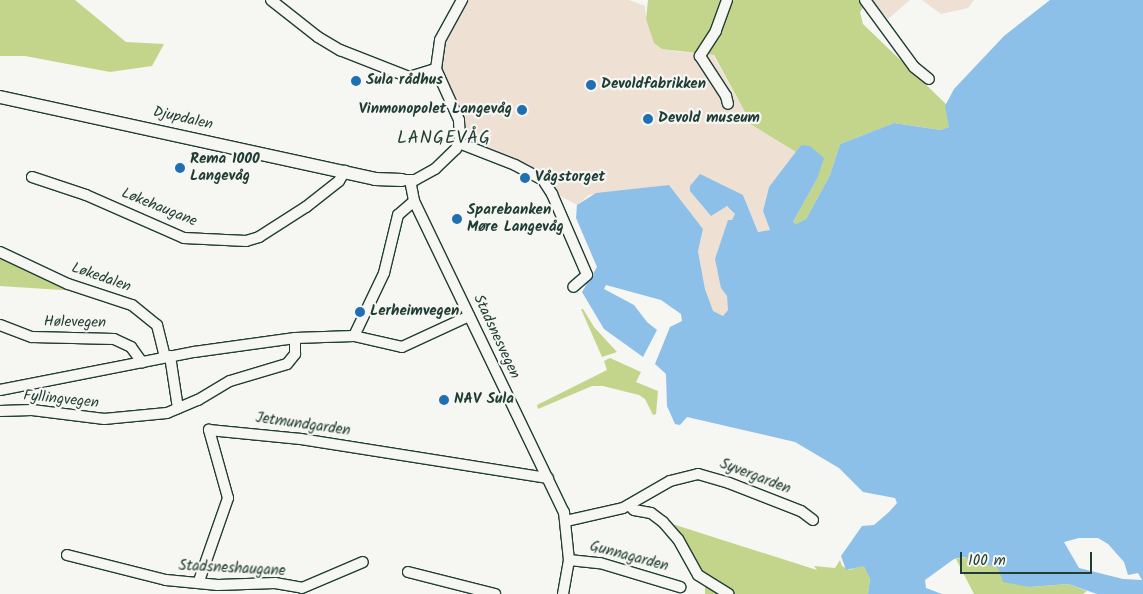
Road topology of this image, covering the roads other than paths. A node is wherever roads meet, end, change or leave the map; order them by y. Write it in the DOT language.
graph roads {
  1 [pos="271,0"];
  2 [pos="462,0"];
  3 [pos="727,0"];
  4 [pos="865,0"];
  5 [pos="436,69"];
  6 [pos="930,79"];
  7 [pos="0,97"];
  8 [pos="728,104"];
  9 [pos="459,143"];
  10 [pos="346,171"];
  11 [pos="32,176"];
  12 [pos="406,180"];
  13 [pos="414,201"];
  14 [pos="0,252"];
  15 [pos="573,287"];
  16 [pos="469,316"];
  17 [pos="0,325"];
  18 [pos="354,336"];
  19 [pos="295,338"];
  20 [pos="168,357"];
  21 [pos="142,362"];
  22 [pos="0,390"];
  23 [pos="178,408"];
  24 [pos="0,411"];
  25 [pos="548,478"];
  26 [pos="629,505"];
  27 [pos="813,520"];
  28 [pos="566,521"];
  29 [pos="67,555"];
  30 [pos="569,560"];
  31 [pos="364,562"];
  32 [pos="408,572"];
  33 [pos="199,581"];
  34 [pos="680,587"];
  35 [pos="495,594"];
  36 [pos="563,594"];
  37 [pos="730,594"];
  1 -- 5 [label="street"];
  2 -- 5 [label="street"];
  3 -- 8 [label="street"];
  4 -- 6 [label="street"];
  5 -- 9 [label="street"];
  7 -- 10 [label="main road, Djupdalen"];
  9 -- 12 [label="street"];
  9 -- 15 [label="street"];
  10 -- 11 [label="street, Løkehaugane"];
  10 -- 12 [label="main road, Djupdalen"];
  12 -- 13 [label="street, Stadsnesvegen"];
  13 -- 16 [label="street, Stadsnesvegen"];
  13 -- 18 [label="street"];
  14 -- 20 [label="street, Løkedalen"];
  16 -- 18 [label="street, Fyllingvegen"];
  16 -- 25 [label="street, Stadsnesvegen"];
  17 -- 21 [label="street, Hølevegen"];
  18 -- 19 [label="street, Fyllingvegen"];
  19 -- 20 [label="street, Fyllingvegen"];
  19 -- 23 [label="street, Fyllingvegen"];
  20 -- 21 [label="street, Fyllingvegen"];
  20 -- 23 [label="street"];
  21 -- 22 [label="street, Fyllingvegen"];
  23 -- 24 [label="street, Fyllingvegen"];
  25 -- 28 [label="street, Stadsnesvegen"];
  25 -- 33 [label="street, Jetmundgarden"];
  26 -- 27 [label="street, Syvergarden"];
  26 -- 28 [label="street, Syvergarden"];
  26 -- 37 [label="street"];
  28 -- 30 [label="street, Stadsnesvegen"];
  29 -- 33 [label="street, Stadsneshaugane"];
  30 -- 34 [label="street, Gunnagarden"];
  30 -- 36 [label="street, Stadsnesvegen"];
  31 -- 33 [label="street, Stadsneshaugane"];
  32 -- 35 [label="street"];
}
